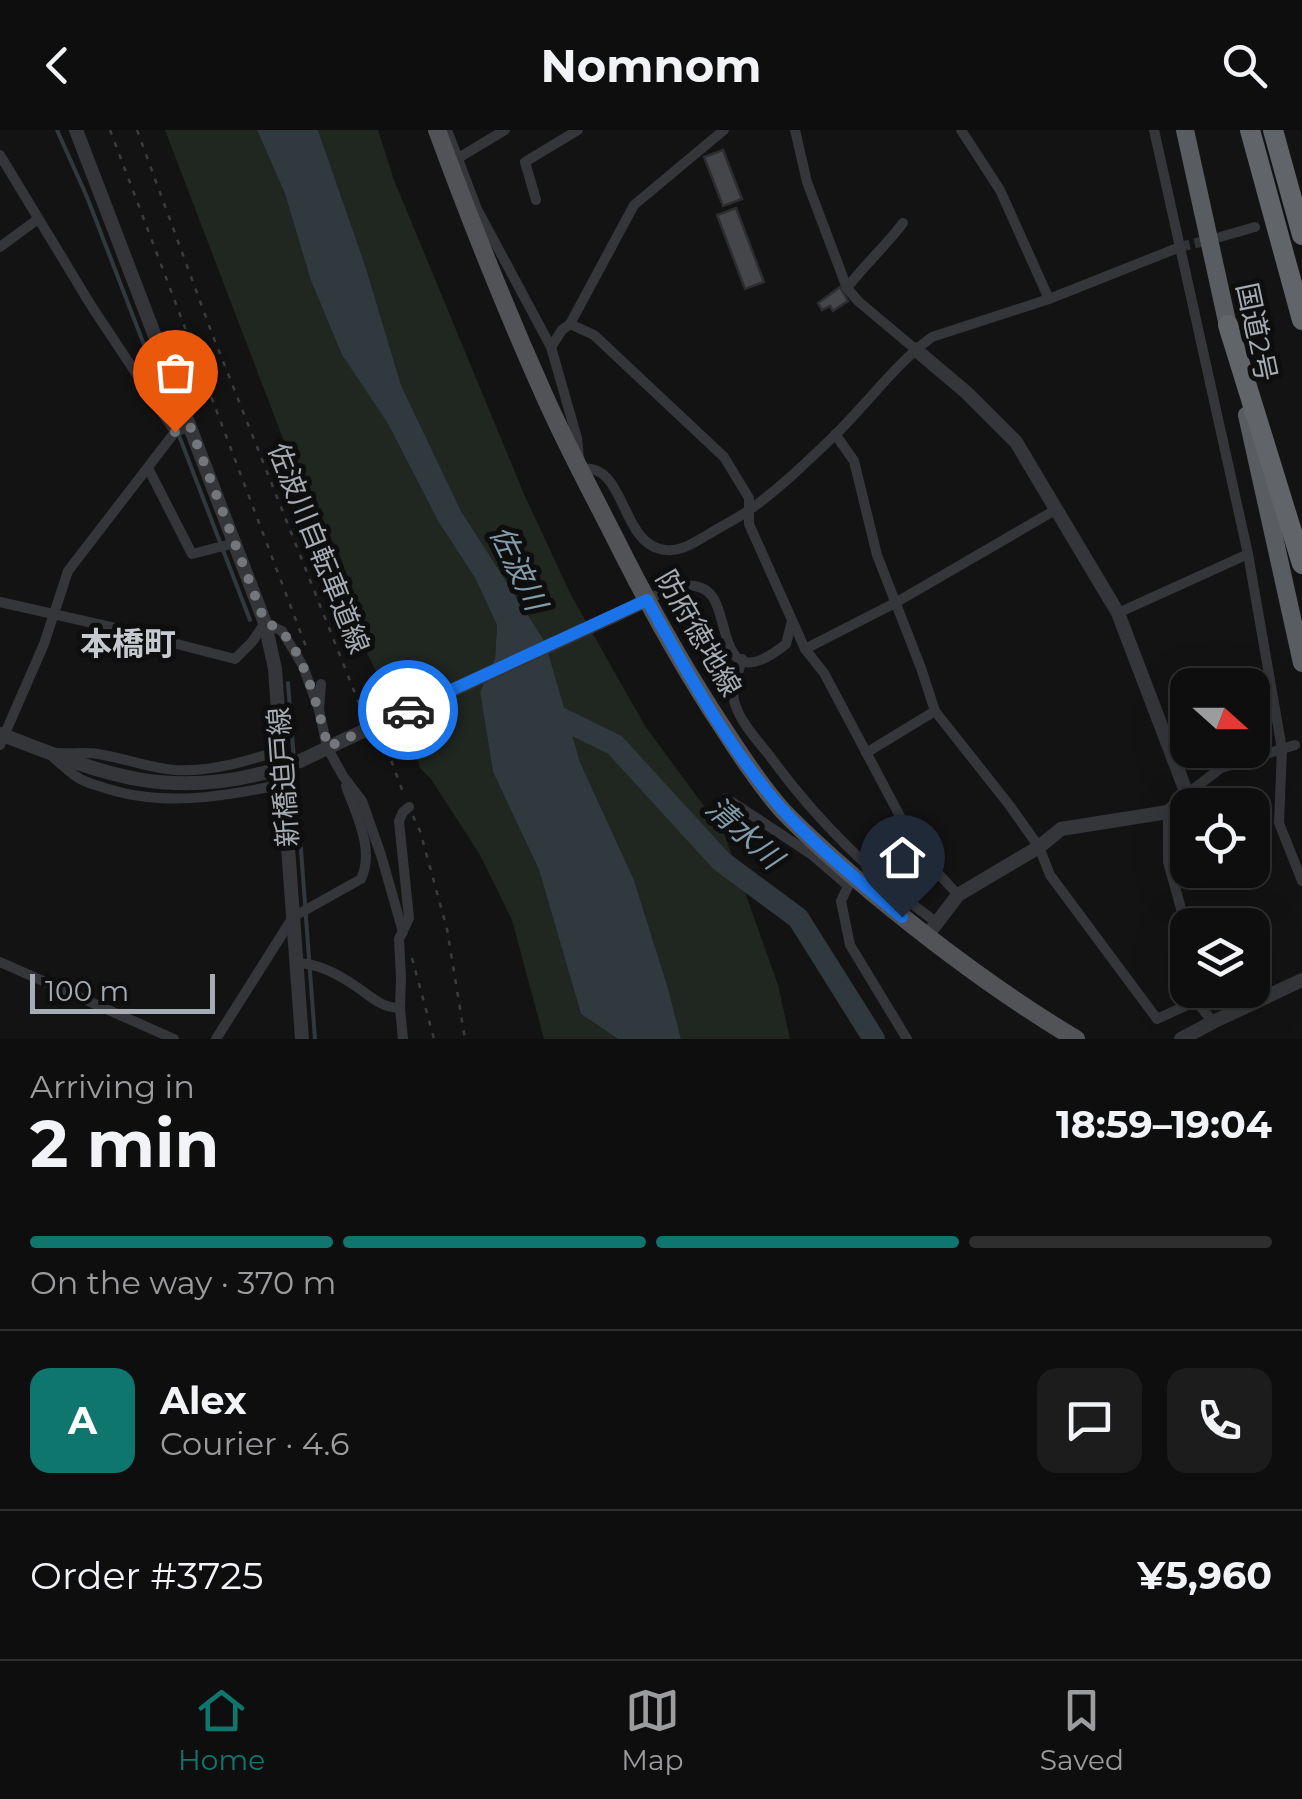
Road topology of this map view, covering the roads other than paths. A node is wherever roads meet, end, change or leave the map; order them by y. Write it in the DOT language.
graph roads {
  1 [pos="76,130"];
  2 [pos="438,130"];
  3 [pos="448,130"];
  4 [pos="506,130"];
  5 [pos="724,130"];
  6 [pos="795,130"];
  7 [pos="961,130"];
  8 [pos="1154,130"];
  9 [pos="1185,130"];
  10 [pos="1250,130"];
  11 [pos="1273,130"];
  12 [pos="576,131"];
  13 [pos="0,155"];
  14 [pos="454,161"];
  15 [pos="536,200"];
  16 [pos="38,219"];
  17 [pos="902,224"];
  18 [pos="1255,227"];
  19 [pos="1302,235"];
  20 [pos="1220,237"];
  21 [pos="1180,247"];
  22 [pos="0,248"];
  23 [pos="846,288"];
  24 [pos="1049,298"];
  25 [pos="1302,320"];
  26 [pos="570,324"];
  27 [pos="1228,325"];
  28 [pos="551,347"];
  29 [pos="916,349"];
  30 [pos="190,426"];
  31 [pos="175,432"];
  32 [pos="835,434"];
  33 [pos="148,468"];
  34 [pos="580,469"];
  35 [pos="1057,509"];
  36 [pos="748,511"];
  37 [pos="235,544"];
  38 [pos="1248,554"];
  39 [pos="1302,564"];
  40 [pos="647,600"];
  41 [pos="0,602"];
  42 [pos="895,603"];
  43 [pos="1118,613"];
  44 [pos="54,615"];
  45 [pos="792,620"];
  46 [pos="265,622"];
  47 [pos="804,648"];
  48 [pos="742,659"];
  49 [pos="1302,663"];
  50 [pos="321,684"];
  51 [pos="319,710"];
  52 [pos="934,711"];
  53 [pos="1,738"];
  54 [pos="1295,745"];
  55 [pos="328,747"];
  56 [pos="282,750"];
  57 [pos="1282,750"];
  58 [pos="48,753"];
  59 [pos="866,753"];
  60 [pos="343,776"];
  61 [pos="284,784"];
  62 [pos="1184,788"];
  63 [pos="1194,788"];
  64 [pos="726,798"];
  65 [pos="409,807"];
  66 [pos="1168,812"];
  67 [pos="1039,847"];
  68 [pos="850,881"];
  69 [pos="1302,881"];
  70 [pos="958,895"];
  71 [pos="1181,908"];
  72 [pos="294,918"];
  73 [pos="931,930"];
  74 [pos="403,932"];
  75 [pos="0,962"];
  76 [pos="297,963"];
  77 [pos="1302,980"];
  78 [pos="400,1008"];
  79 [pos="1174,1008"];
  80 [pos="1203,1008"];
  81 [pos="1213,1022"];
  82 [pos="174,1039"];
  83 [pos="216,1039"];
  84 [pos="302,1039"];
  85 [pos="404,1039"];
  86 [pos="907,1039"];
  87 [pos="1076,1039"];
  88 [pos="1181,1039"];
  1 -- 30 [label="street, 新橋迫戸線"];
  2 -- 14 [label="main road, 防府徳地線"];
  3 -- 14 [label="street"];
  4 -- 14 [label="street"];
  5 -- 26 [label="street"];
  6 -- 23 [label="street"];
  7 -- 24 [label="street"];
  8 -- 21 [label="street"];
  9 -- 27 [label="highway, 国道2号"];
  10 -- 25 [label="highway"];
  11 -- 19 [label="highway"];
  12 -- 15 [label="street"];
  13 -- 16 [label="street"];
  14 -- 28 [label="street"];
  14 -- 34 [label="main road, 防府徳地線"];
  16 -- 22 [label="street"];
  16 -- 31 [label="street"];
  17 -- 23 [label="street"];
  18 -- 20 [label="street"];
  21 -- 24 [label="street"];
  21 -- 38 [label="street"];
  23 -- 29 [label="street"];
  24 -- 29 [label="street"];
  26 -- 28 [label="street"];
  26 -- 36 [label="street"];
  27 -- 39 [label="highway"];
  27 -- 49 [label="highway, 国道2号"];
  28 -- 34 [label="street"];
  29 -- 32 [label="street"];
  29 -- 35 [label="street"];
  30 -- 31 [label="street"];
  30 -- 37 [label="street, 新橋迫戸線"];
  31 -- 33 [label="street"];
  32 -- 36 [label="street"];
  32 -- 42 [label="street"];
  33 -- 37 [label="street"];
  33 -- 44 [label="street"];
  34 -- 36 [label="street"];
  34 -- 40 [label="main road, 防府徳地線"];
  35 -- 42 [label="street"];
  35 -- 43 [label="street"];
  36 -- 45 [label="street"];
  37 -- 46 [label="street, 新橋迫戸線"];
  38 -- 43 [label="street"];
  38 -- 57 [label="street"];
  40 -- 48 [label="street"];
  40 -- 55 [label="street, bridge"];
  40 -- 68 [label="main road, 防府徳地線"];
  41 -- 44 [label="street"];
  42 -- 47 [label="street"];
  42 -- 52 [label="street"];
  43 -- 62 [label="street"];
  44 -- 46 [label="street"];
  44 -- 53 [label="street"];
  45 -- 47 [label="street"];
  45 -- 48 [label="street"];
  46 -- 51 [label="street"];
  46 -- 56 [label="street, 新橋迫戸線"];
  47 -- 59 [label="street"];
  48 -- 73 [label="street"];
  50 -- 51 [label="street"];
  51 -- 55 [label="street"];
  52 -- 59 [label="street"];
  52 -- 67 [label="street"];
  53 -- 58 [label="street"];
  54 -- 57 [label="street"];
  55 -- 58 [label="street, bridge"];
  55 -- 60 [label="street"];
  56 -- 58 [label="street"];
  56 -- 61 [label="street, 新橋迫戸線"];
  57 -- 63 [label="street"];
  57 -- 69 [label="street"];
  58 -- 61 [label="street"];
  59 -- 70 [label="street"];
  60 -- 72 [label="street"];
  60 -- 74 [label="street"];
  61 -- 72 [label="street, 新橋迫戸線"];
  64 -- 68 [label="street"];
  65 -- 74 [label="street"];
  66 -- 67 [label="street"];
  66 -- 71 [label="street"];
  67 -- 70 [label="street"];
  67 -- 79 [label="street"];
  68 -- 73 [label="main road, 防府徳地線"];
  68 -- 86 [label="street"];
  70 -- 73 [label="street"];
  72 -- 76 [label="street, 新橋迫戸線"];
  72 -- 83 [label="street"];
  73 -- 87 [label="main road, 防府徳地線"];
  74 -- 78 [label="street"];
  75 -- 82 [label="street"];
  76 -- 78 [label="street"];
  76 -- 84 [label="street, 新橋迫戸線"];
  77 -- 81 [label="street"];
  78 -- 85 [label="street"];
  80 -- 81 [label="street"];
  81 -- 88 [label="street"];
}
